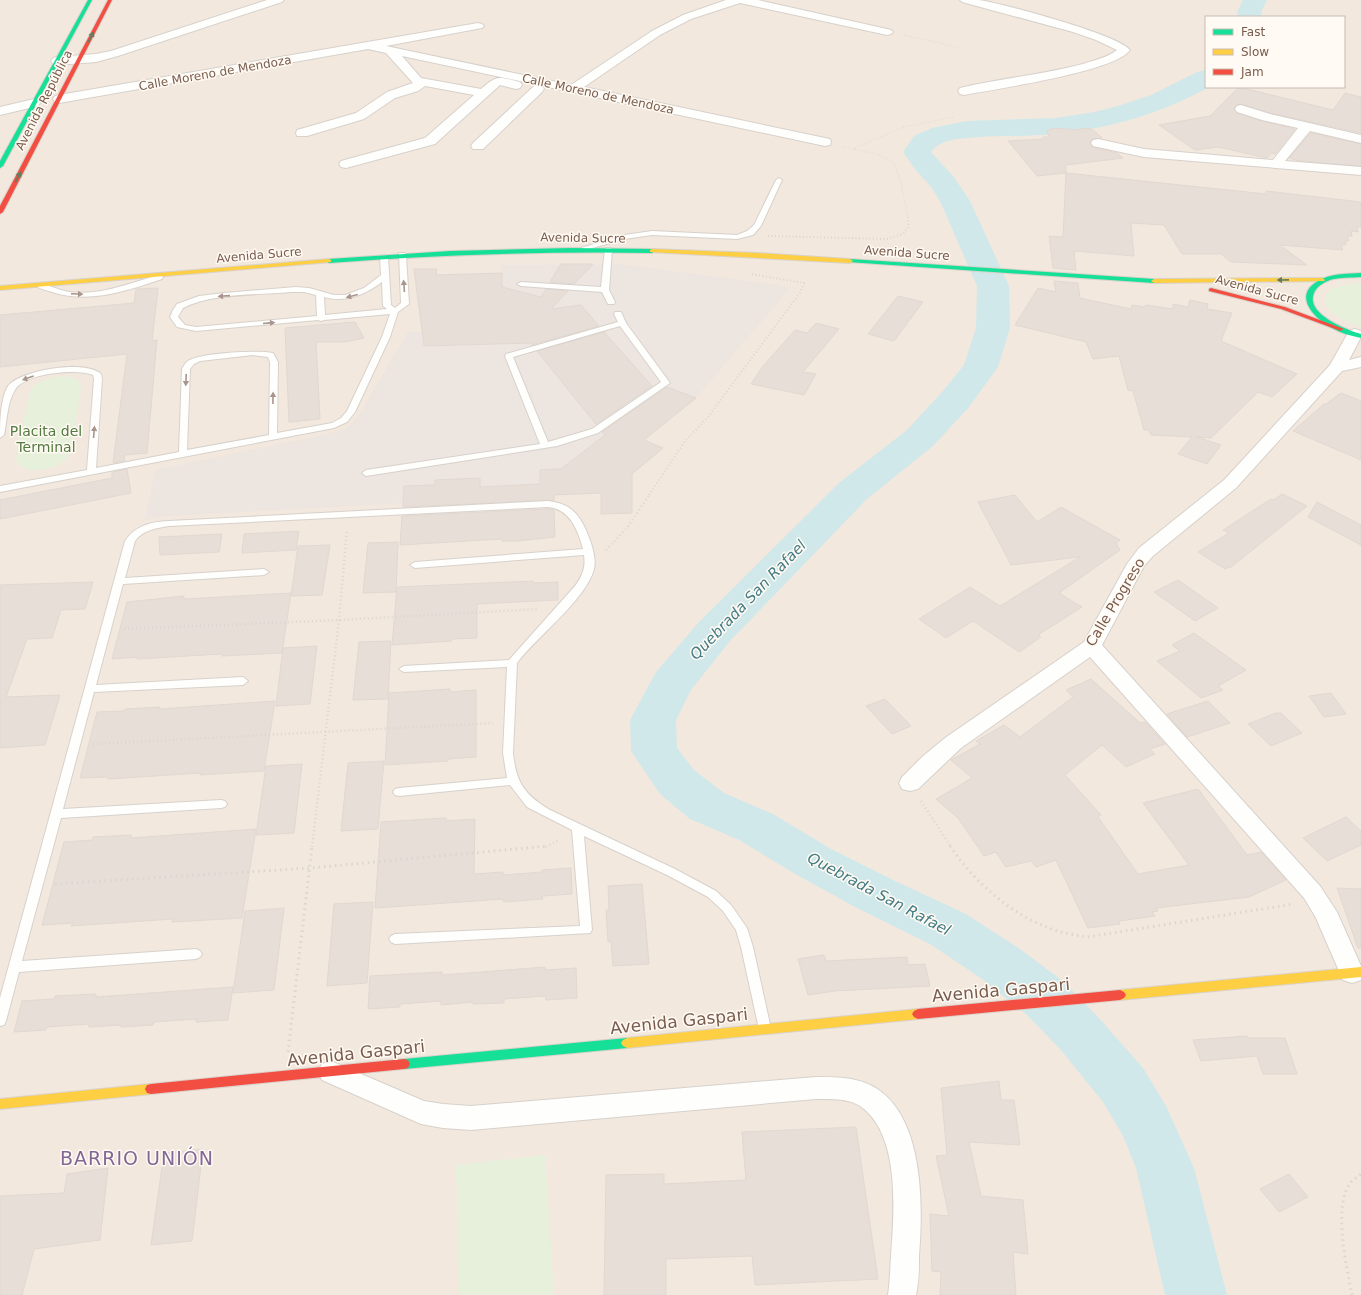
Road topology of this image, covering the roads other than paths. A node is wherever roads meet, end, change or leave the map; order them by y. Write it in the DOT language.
graph roads {
  1 [pos="90,0"];
  2 [pos="110,0"];
  3 [pos="278,0"];
  4 [pos="737,0"];
  5 [pos="743,0"];
  6 [pos="966,0"];
  7 [pos="478,26"];
  8 [pos="887,32"];
  9 [pos="371,46"];
  10 [pos="390,50"];
  11 [pos="79,59"];
  12 [pos="57,61"];
  13 [pos="423,82"];
  14 [pos="572,89"];
  15 [pos="964,91"];
  16 [pos="483,93"];
  17 [pos="59,99"];
  18 [pos="34,103"];
  19 [pos="1241,109"];
  20 [pos="0,111"];
  21 [pos="1307,126"];
  22 [pos="302,132"];
  23 [pos="1361,139"];
  24 [pos="825,142"];
  25 [pos="1098,144"];
  26 [pos="478,146"];
  27 [pos="1279,159"];
  28 [pos="346,164"];
  29 [pos="0,166"];
  30 [pos="1361,171"];
  31 [pos="779,180"];
  32 [pos="0,212"];
  33 [pos="583,249"];
  34 [pos="608,250"];
  35 [pos="402,255"];
  36 [pos="384,257"];
  37 [pos="1361,270"];
  38 [pos="1361,274"];
  39 [pos="164,275"];
  40 [pos="385,276"];
  41 [pos="1333,276"];
  42 [pos="1322,280"];
  43 [pos="1166,282"];
  44 [pos="521,284"];
  45 [pos="39,285"];
  46 [pos="0,288"];
  47 [pos="605,290"];
  48 [pos="320,295"];
  49 [pos="611,302"];
  50 [pos="395,311"];
  51 [pos="618,314"];
  52 [pos="321,318"];
  53 [pos="622,323"];
  54 [pos="1352,333"];
  55 [pos="1361,362"];
  56 [pos="1337,367"];
  57 [pos="0,435"];
  58 [pos="273,437"];
  59 [pos="545,446"];
  60 [pos="183,454"];
  61 [pos="91,471"];
  62 [pos="366,473"];
  63 [pos="0,489"];
  64 [pos="588,552"];
  65 [pos="415,565"];
  66 [pos="264,572"];
  67 [pos="120,581"];
  68 [pos="1092,646"];
  69 [pos="512,663"];
  70 [pos="404,669"];
  71 [pos="243,680"];
  72 [pos="91,689"];
  73 [pos="513,781"];
  74 [pos="910,783"];
  75 [pos="399,792"];
  76 [pos="221,804"];
  77 [pos="57,814"];
  78 [pos="578,829"];
  79 [pos="395,939"];
  80 [pos="196,954"];
  81 [pos="15,967"];
  82 [pos="1356,973"];
  83 [pos="0,1021"];
  84 [pos="765,1028"];
  85 [pos="331,1072"];
  86 [pos="0,1104"];
  87 [pos="902,1295"];
  1 -- 12 [label="street, Avenida República"];
  11 -- 2 [label="street, Avenida República, one-way"];
  3 -- 11 [label="street"];
  4 -- 14 [label="street"];
  5 -- 8 [label="street"];
  6 -- 15 [label="street"];
  7 -- 9 [label="street, Calle Moreno de Mendoza"];
  9 -- 10 [label="street, Calle Moreno de Mendoza"];
  9 -- 17 [label="street, Calle Moreno de Mendoza"];
  10 -- 13 [label="street"];
  10 -- 14 [label="street, Calle Moreno de Mendoza"];
  11 -- 12 [label="street"];
  11 -- 17 [label="street, Avenida República"];
  12 -- 18 [label="street, Avenida República"];
  13 -- 16 [label="street"];
  13 -- 22 [label="street"];
  14 -- 24 [label="street, Calle Moreno de Mendoza"];
  16 -- 26 [label="street"];
  16 -- 28 [label="street"];
  32 -- 17 [label="street, Avenida República, one-way"];
  18 -- 20 [label="street"];
  18 -- 29 [label="street, Avenida República"];
  19 -- 21 [label="street"];
  21 -- 23 [label="street"];
  21 -- 27 [label="street"];
  25 -- 30 [label="street"];
  31 -- 33 [label="lane"];
  33 -- 34 [label="street, Avenida Sucre"];
  33 -- 35 [label="street, Avenida Sucre"];
  34 -- 43 [label="street, Avenida Sucre"];
  34 -- 47 [label="lane"];
  35 -- 36 [label="street, Avenida Sucre"];
  50 -- 35 [label="lane, one-way"];
  36 -- 39 [label="street, Avenida Sucre"];
  36 -- 40 [label="lane"];
  37 -- 41 [label="street"];
  38 -- 41 [label="street"];
  39 -- 45 [label="street, Avenida Sucre"];
  45 -- 39 [label="lane, one-way"];
  40 -- 48 [label="lane, one-way"];
  40 -- 50 [label="lane"];
  41 -- 42 [label="street"];
  42 -- 43 [label="street, Avenida Sucre, one-way"];
  42 -- 54 [label="street"];
  43 -- 54 [label="street, Avenida Sucre"];
  44 -- 47 [label="lane"];
  45 -- 46 [label="street, Avenida Sucre"];
  47 -- 49 [label="lane"];
  48 -- 52 [label="lane"];
  48 -- 52 [label="lane, one-way"];
  50 -- 52 [label="lane"];
  50 -- 58 [label="lane"];
  51 -- 53 [label="lane"];
  53 -- 59 [label="lane"];
  53 -- 59 [label="lane"];
  54 -- 56 [label="street, Calle Progreso"];
  55 -- 56 [label="street"];
  56 -- 68 [label="street, Calle Progreso"];
  61 -- 57 [label="lane, one-way"];
  58 -- 60 [label="lane"];
  58 -- 60 [label="lane, one-way"];
  59 -- 62 [label="lane"];
  60 -- 61 [label="lane"];
  61 -- 63 [label="lane"];
  64 -- 65 [label="lane"];
  64 -- 67 [label="lane"];
  64 -- 69 [label="lane"];
  66 -- 67 [label="lane"];
  67 -- 72 [label="lane"];
  68 -- 74 [label="street, Calle Progreso"];
  68 -- 82 [label="street"];
  69 -- 70 [label="lane"];
  69 -- 73 [label="lane"];
  71 -- 72 [label="lane"];
  72 -- 77 [label="lane"];
  73 -- 75 [label="lane"];
  73 -- 78 [label="lane"];
  76 -- 77 [label="lane"];
  77 -- 81 [label="lane"];
  78 -- 79 [label="lane"];
  78 -- 84 [label="lane"];
  80 -- 81 [label="lane"];
  81 -- 83 [label="lane"];
  82 -- 84 [label="street, Avenida Gaspari"];
  84 -- 85 [label="street, Avenida Gaspari"];
  85 -- 86 [label="street, Avenida Gaspari"];
  85 -- 87 [label="street"];
}
